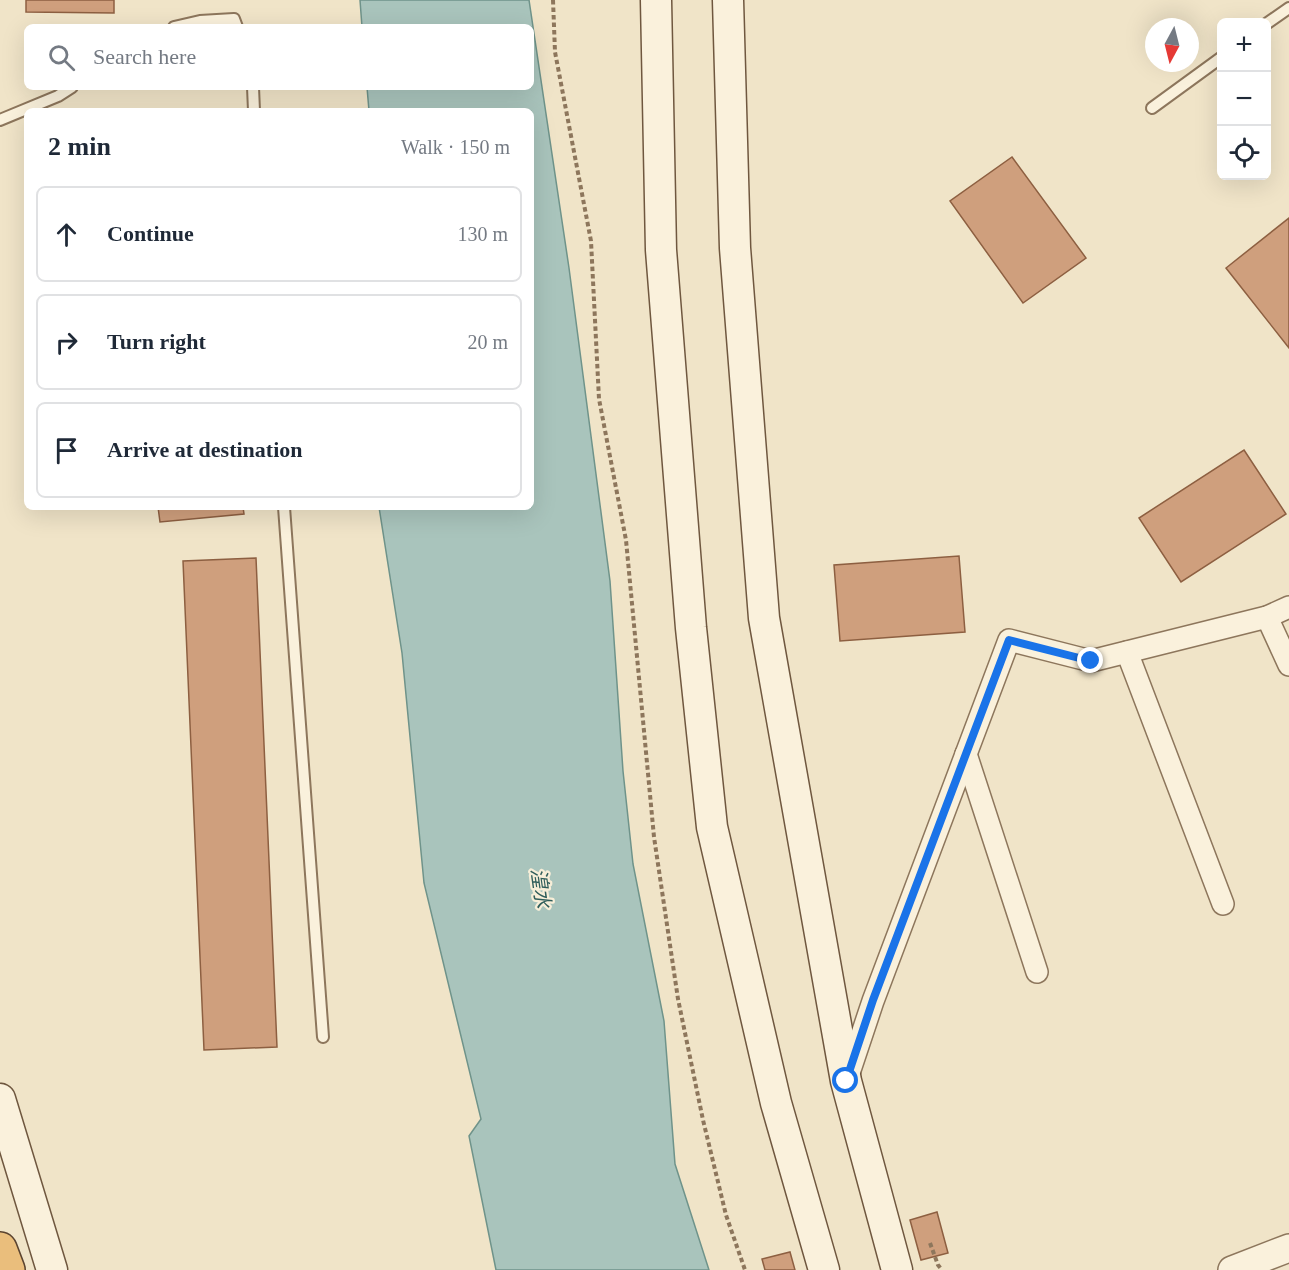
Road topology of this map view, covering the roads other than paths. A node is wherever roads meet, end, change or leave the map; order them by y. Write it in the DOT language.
graph roads {
  1 [pos="656,0"];
  2 [pos="728,0"];
  3 [pos="1289,8"];
  4 [pos="1271,21"];
  5 [pos="187,24"];
  6 [pos="236,24"];
  7 [pos="1217,60"];
  8 [pos="67,90"];
  9 [pos="253,90"];
  10 [pos="29,108"];
  11 [pos="254,108"];
  12 [pos="1152,108"];
  13 [pos="24,110"];
  14 [pos="0,120"];
  15 [pos="284,510"];
  16 [pos="1289,607"];
  17 [pos="1267,617"];
  18 [pos="1127,652"];
  19 [pos="1289,665"];
  20 [pos="966,754"];
  21 [pos="1223,904"];
  22 [pos="1037,972"];
  23 [pos="323,1037"];
  24 [pos="846,1081"];
  25 [pos="0,1099"];
  26 [pos="1289,1248"];
  27 [pos="0,1249"];
  28 [pos="1245,1268"];
  29 [pos="8,1270"];
  30 [pos="52,1270"];
  31 [pos="824,1270"];
  32 [pos="897,1270"];
  1 -- 31 [label="main road"];
  2 -- 24 [label="main road"];
  3 -- 4 [label="lane"];
  5 -- 6 [label="lane"];
  7 -- 12 [label="lane"];
  8 -- 10 [label="lane"];
  9 -- 11 [label="lane"];
  13 -- 14 [label="lane"];
  15 -- 23 [label="lane"];
  16 -- 17 [label="street"];
  17 -- 18 [label="street"];
  17 -- 19 [label="street"];
  18 -- 20 [label="street"];
  18 -- 21 [label="street"];
  20 -- 22 [label="street"];
  20 -- 24 [label="street"];
  24 -- 32 [label="main road"];
  25 -- 30 [label="main road"];
  26 -- 28 [label="street"];
  27 -- 29 [label="highway"];
}
